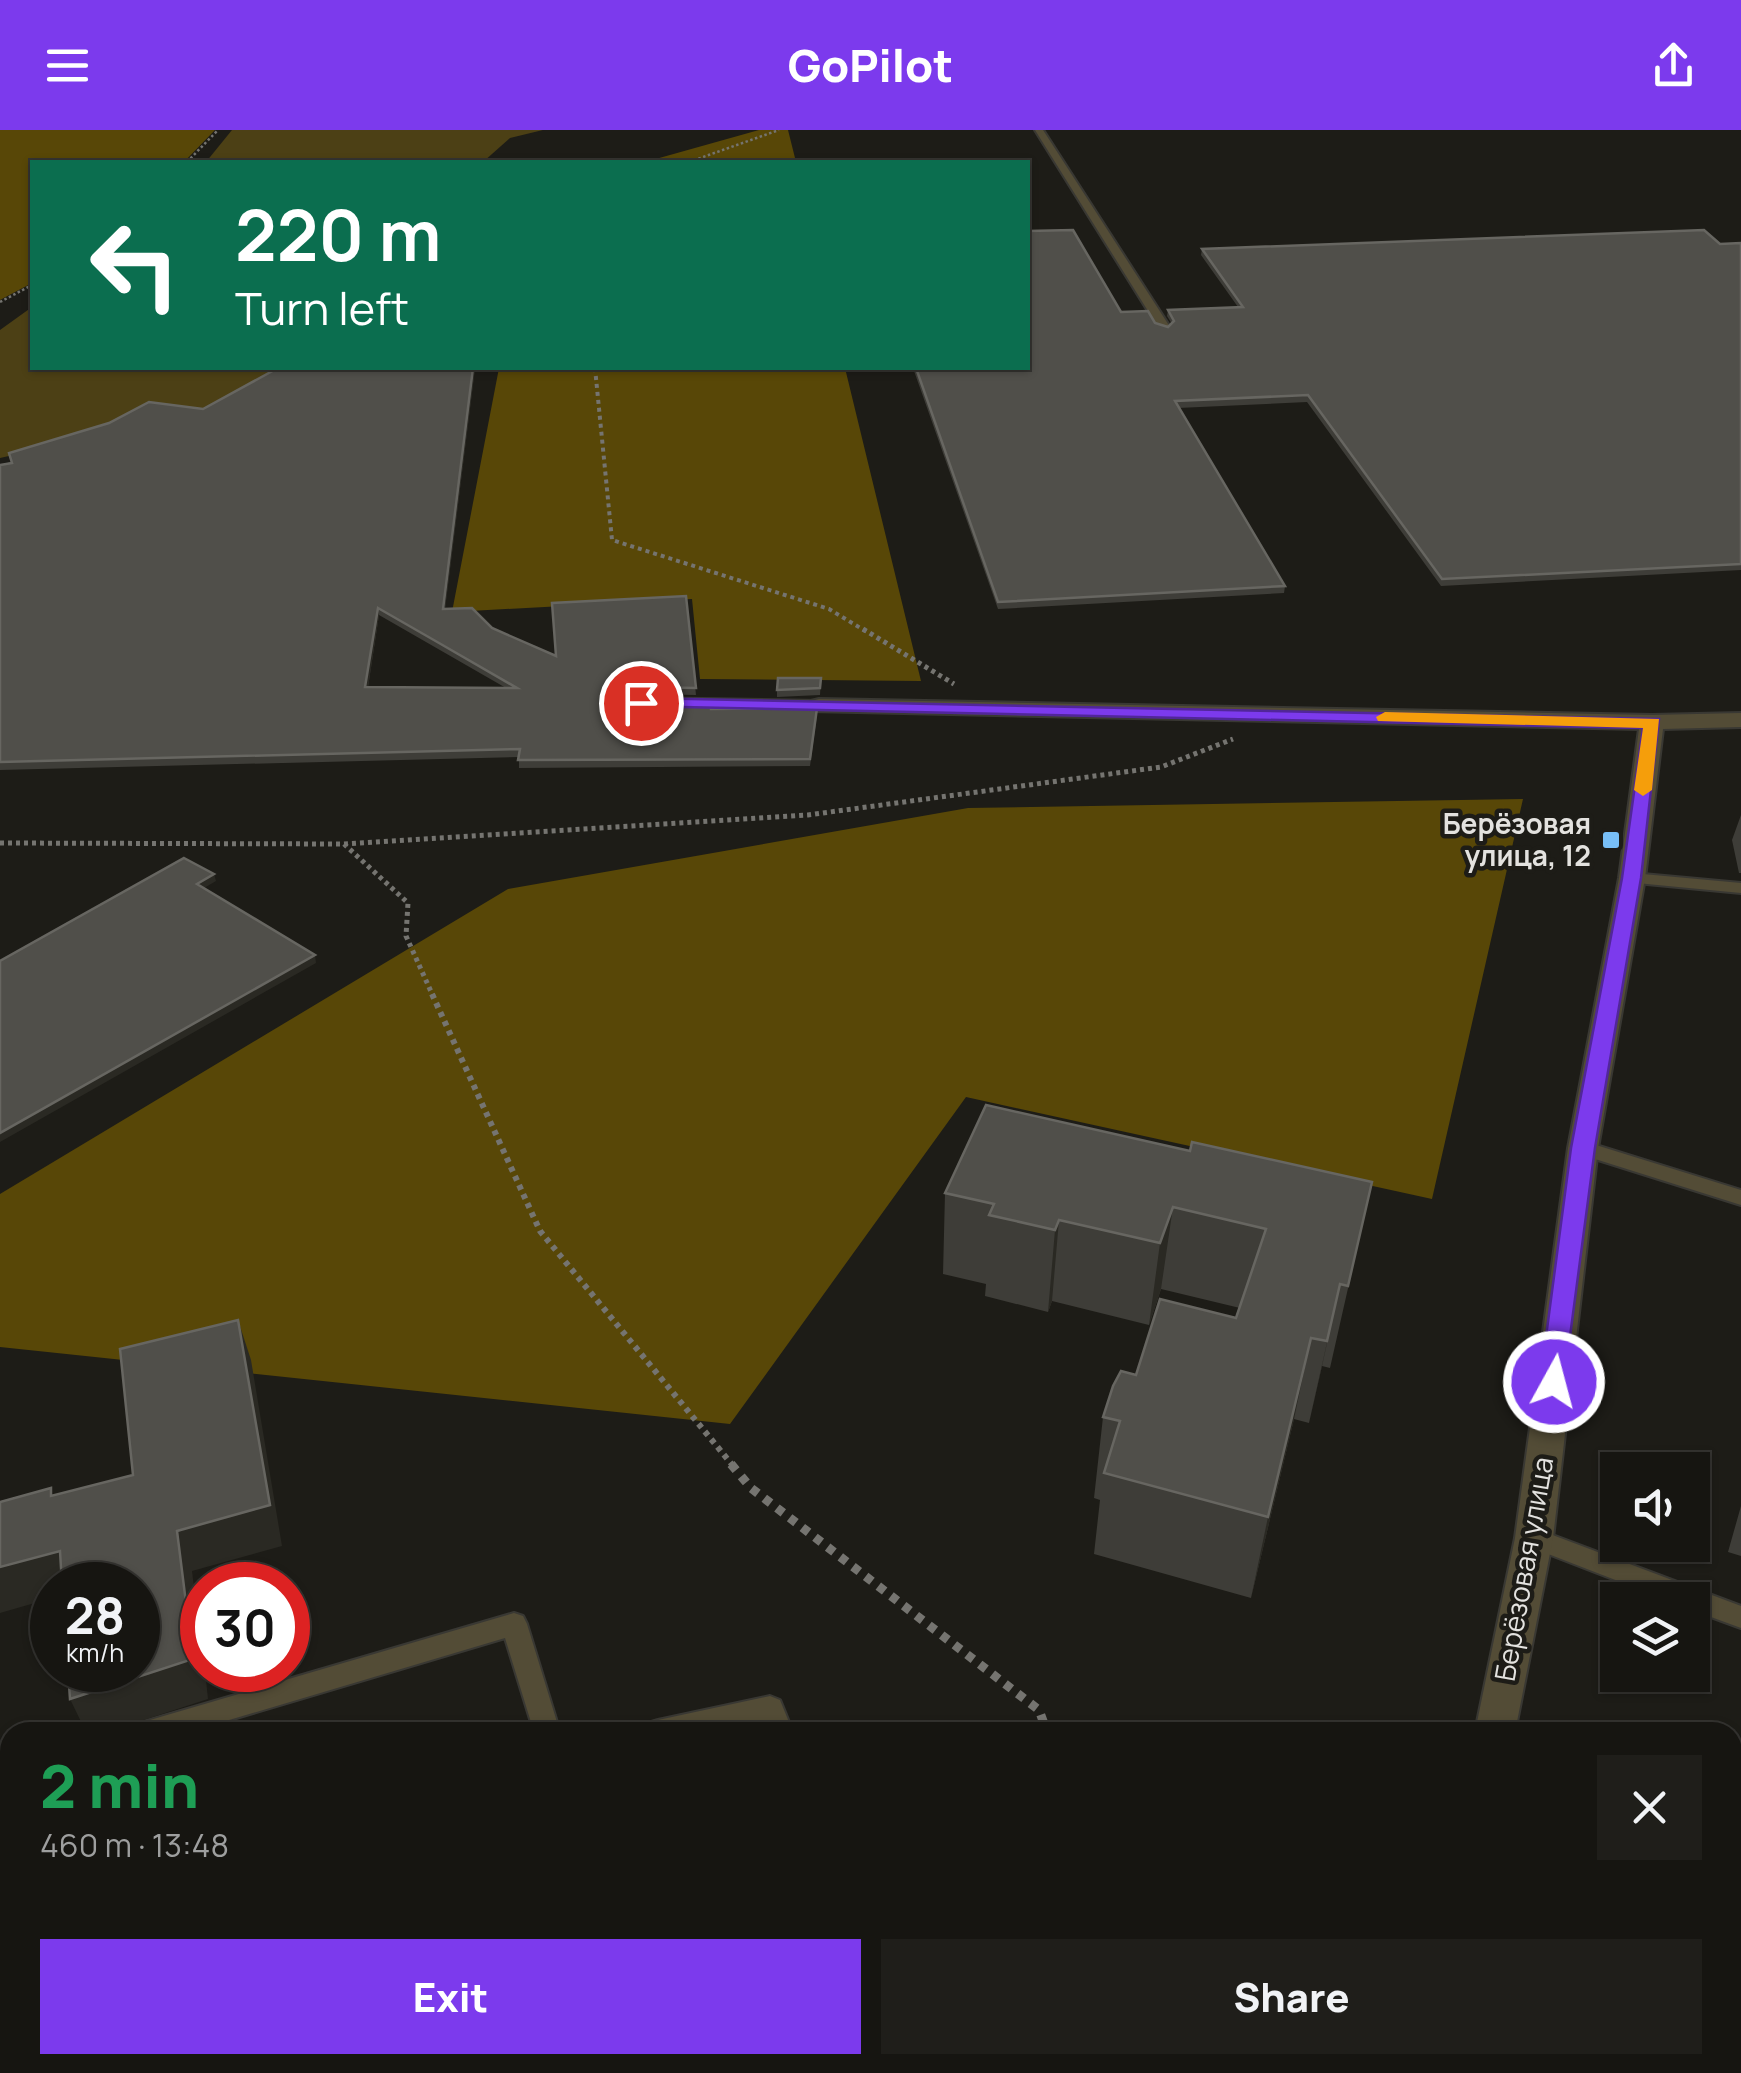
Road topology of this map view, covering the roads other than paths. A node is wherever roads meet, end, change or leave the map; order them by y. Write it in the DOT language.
graph roads {
  1 [pos="1039,130"];
  2 [pos="1164,327"];
  3 [pos="641,703"];
  4 [pos="819,706"];
  5 [pos="1741,720"];
  6 [pos="1652,722"];
  7 [pos="1632,878"];
  8 [pos="1741,888"];
  9 [pos="1583,1148"];
  10 [pos="1741,1198"];
  11 [pos="1534,1538"];
  12 [pos="1741,1616"];
  13 [pos="263,1692"];
  14 [pos="264,1700"];
  15 [pos="186,1722"];
  16 [pos="544,1722"];
  17 [pos="705,1722"];
  18 [pos="776,1722"];
  19 [pos="1496,1722"];
  1 -- 2 [label="lane"];
  3 -- 4 [label="lane"];
  4 -- 6 [label="street"];
  5 -- 6 [label="street"];
  6 -- 7 [label="street, Берёзовая улица"];
  7 -- 8 [label="lane"];
  7 -- 9 [label="street, Берёзовая улица"];
  9 -- 10 [label="lane"];
  9 -- 11 [label="street, Берёзовая улица"];
  11 -- 12 [label="lane"];
  11 -- 19 [label="street, Берёзовая улица"];
  13 -- 14 [label="lane"];
  14 -- 15 [label="lane"];
  14 -- 16 [label="lane"];
  17 -- 18 [label="lane"];
}
